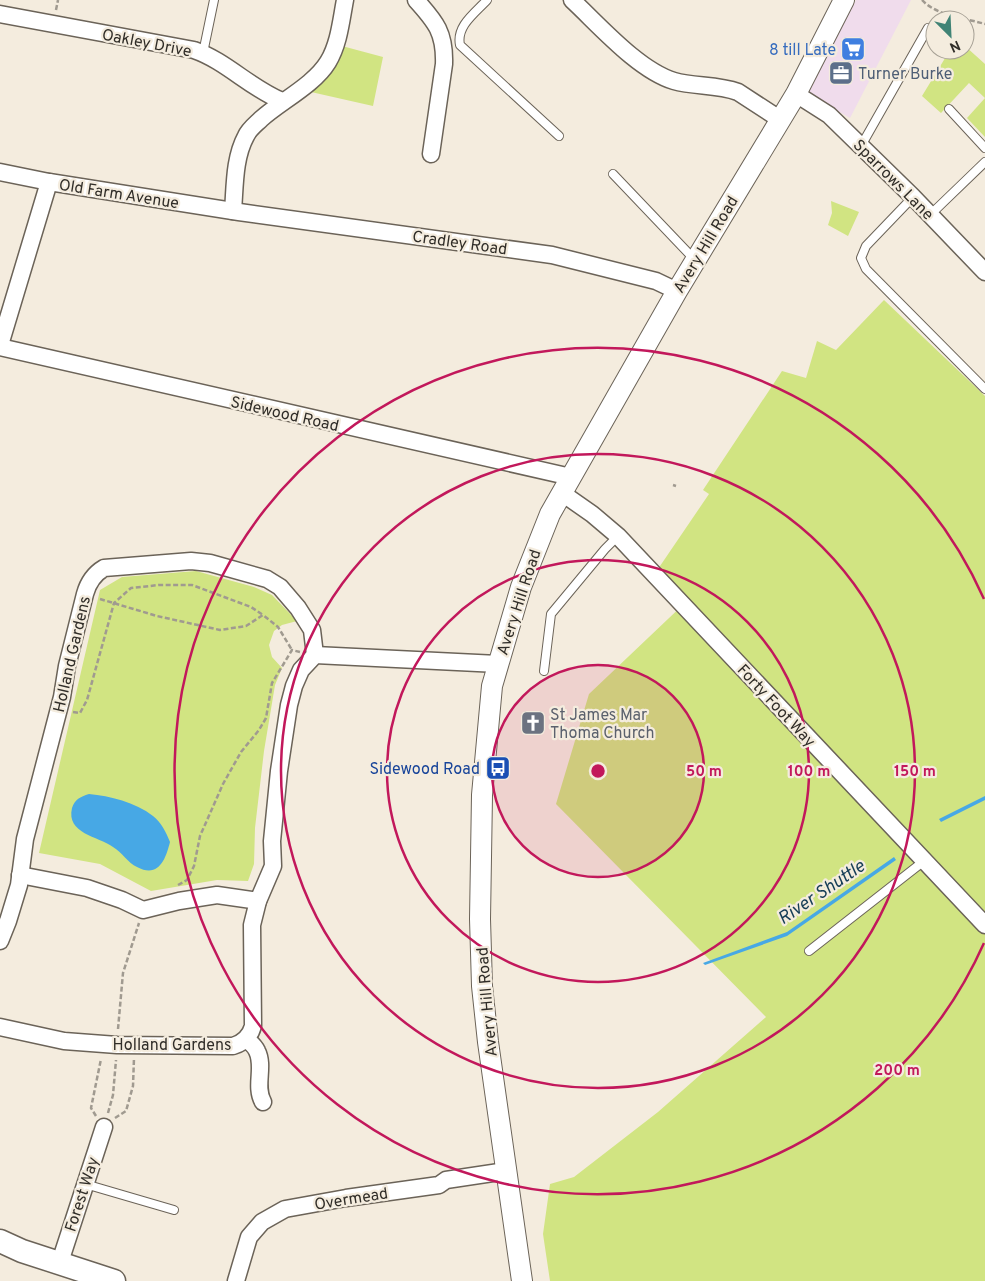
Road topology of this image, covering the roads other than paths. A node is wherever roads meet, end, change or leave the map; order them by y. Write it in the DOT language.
graph roads {
  1 [pos="214,0"];
  2 [pos="345,0"];
  3 [pos="416,0"];
  4 [pos="487,0"];
  5 [pos="572,0"];
  6 [pos="839,2"];
  7 [pos="0,14"];
  8 [pos="925,33"];
  9 [pos="203,53"];
  10 [pos="796,94"];
  11 [pos="282,101"];
  12 [pos="949,109"];
  13 [pos="780,120"];
  14 [pos="559,136"];
  15 [pos="861,146"];
  16 [pos="985,148"];
  17 [pos="430,154"];
  18 [pos="985,162"];
  19 [pos="0,172"];
  20 [pos="613,174"];
  21 [pos="50,182"];
  22 [pos="913,196"];
  23 [pos="236,211"];
  24 [pos="930,215"];
  25 [pos="696,260"];
  26 [pos="985,272"];
  27 [pos="677,291"];
  28 [pos="0,346"];
  29 [pos="985,389"];
  30 [pos="567,485"];
  31 [pos="618,536"];
  32 [pos="315,655"];
  33 [pos="498,664"];
  34 [pos="544,671"];
  35 [pos="924,861"];
  36 [pos="20,876"];
  37 [pos="258,901"];
  38 [pos="985,925"];
  39 [pos="0,941"];
  40 [pos="809,951"];
  41 [pos="0,1028"];
  42 [pos="246,1039"];
  43 [pos="263,1102"];
  44 [pos="104,1125"];
  45 [pos="506,1172"];
  46 [pos="84,1184"];
  47 [pos="174,1210"];
  48 [pos="0,1241"];
  49 [pos="60,1262"];
  50 [pos="82,1276"];
  51 [pos="114,1281"];
  52 [pos="236,1281"];
  53 [pos="522,1281"];
  1 -- 9 [label="lane"];
  2 -- 11 [label="street"];
  3 -- 17 [label="street"];
  4 -- 14 [label="lane"];
  5 -- 13 [label="street"];
  6 -- 10 [label="street, Avery Hill Road"];
  7 -- 9 [label="street, Oakley Drive"];
  8 -- 15 [label="lane"];
  9 -- 11 [label="street, Oakley Drive"];
  10 -- 13 [label="street, Avery Hill Road"];
  10 -- 15 [label="street, Sparrows Lane"];
  11 -- 23 [label="street"];
  12 -- 16 [label="lane"];
  13 -- 25 [label="street, Avery Hill Road"];
  15 -- 22 [label="street, Sparrows Lane"];
  18 -- 24 [label="lane"];
  19 -- 21 [label="street, Old Farm Avenue"];
  20 -- 25 [label="lane"];
  21 -- 23 [label="street, Old Farm Avenue"];
  21 -- 28 [label="street"];
  22 -- 24 [label="street, Sparrows Lane"];
  22 -- 29 [label="lane"];
  23 -- 27 [label="street, Cradley Road"];
  24 -- 26 [label="street, Sparrows Lane"];
  25 -- 27 [label="street, Avery Hill Road"];
  27 -- 30 [label="street, Avery Hill Road"];
  28 -- 30 [label="street, Sidewood Road"];
  30 -- 31 [label="street, Forty Foot Way"];
  30 -- 33 [label="street, Avery Hill Road"];
  31 -- 34 [label="lane"];
  31 -- 35 [label="street, Forty Foot Way"];
  32 -- 33 [label="street"];
  32 -- 36 [label="street, Holland Gardens"];
  32 -- 37 [label="street, Holland Gardens"];
  33 -- 45 [label="street, Avery Hill Road"];
  35 -- 38 [label="street, Forty Foot Way"];
  35 -- 40 [label="lane"];
  36 -- 37 [label="street"];
  36 -- 39 [label="street, Holland Gardens"];
  37 -- 42 [label="street, Holland Gardens"];
  41 -- 42 [label="street, Holland Gardens"];
  42 -- 43 [label="street"];
  44 -- 46 [label="street, Forest Way"];
  45 -- 52 [label="street, Overmead"];
  45 -- 53 [label="street, Avery Hill Road"];
  46 -- 47 [label="lane"];
  46 -- 49 [label="street, Forest Way"];
  48 -- 49 [label="main road"];
  49 -- 50 [label="main road"];
  50 -- 51 [label="main road"];
}
